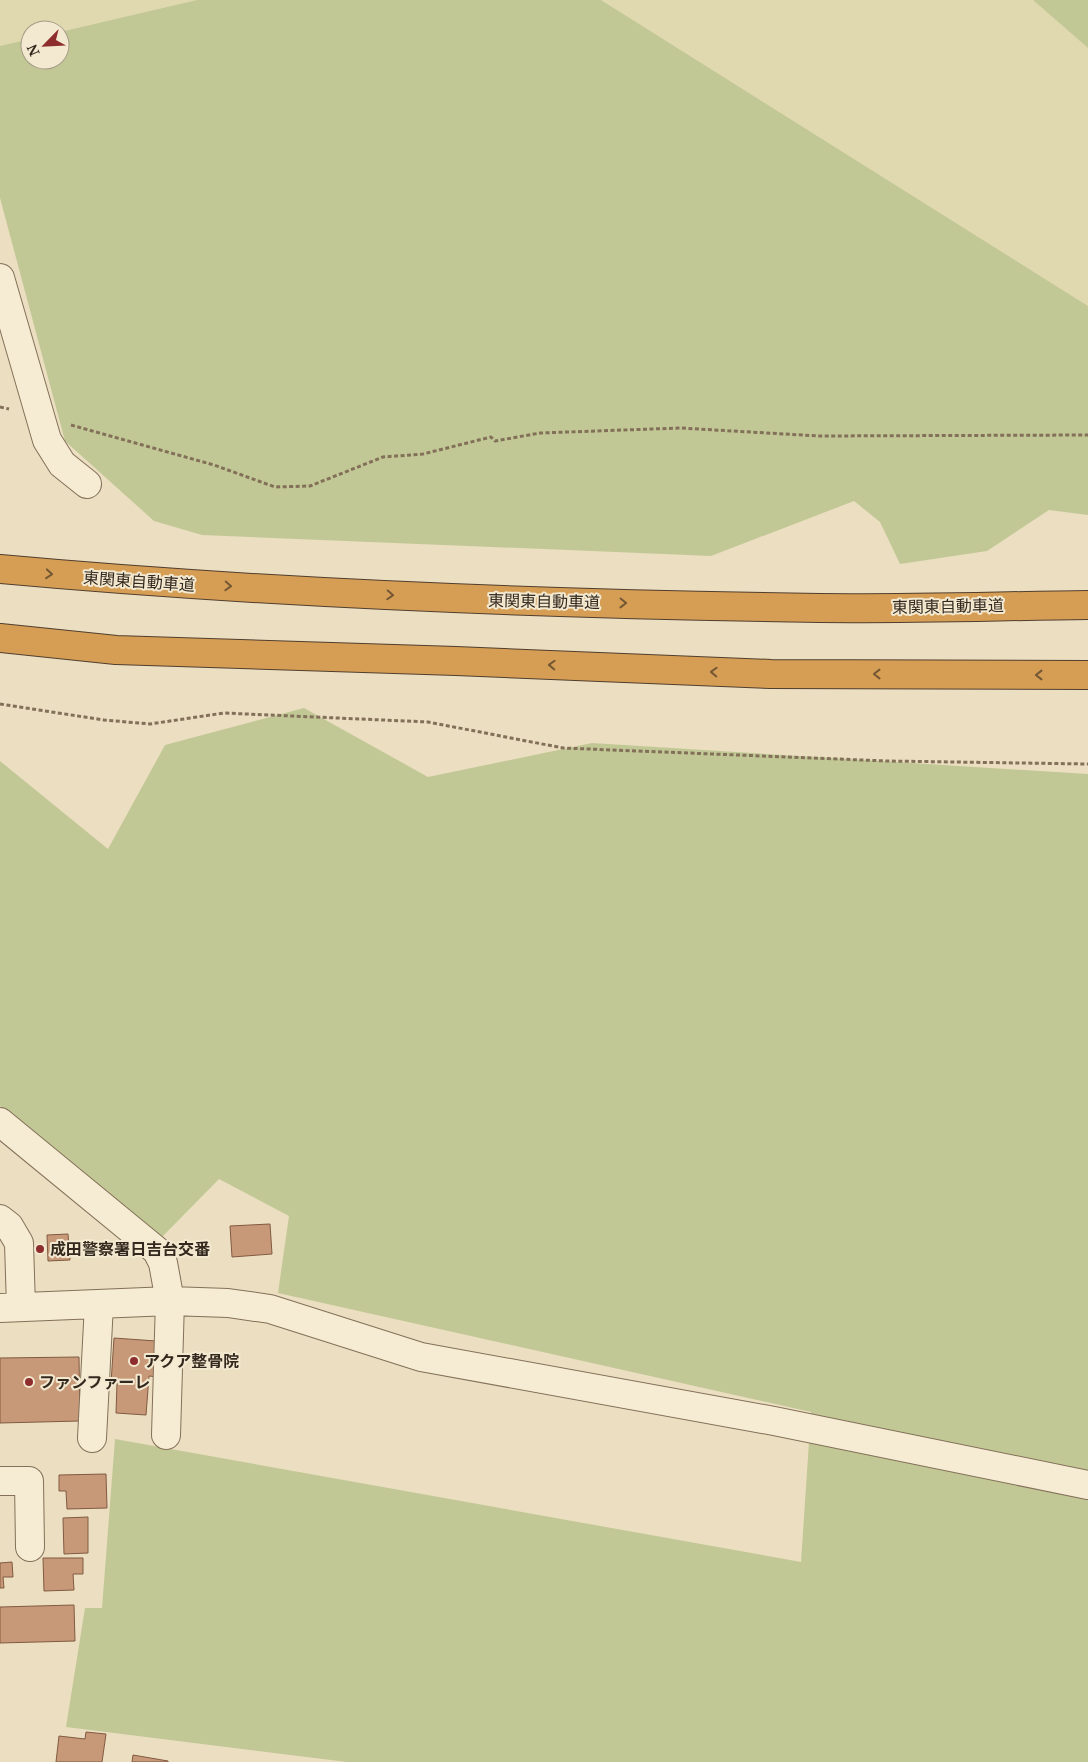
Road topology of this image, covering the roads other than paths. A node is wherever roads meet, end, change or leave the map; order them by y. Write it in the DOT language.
graph roads {
  1 [pos="0,278"];
  2 [pos="87,484"];
  3 [pos="0,569"];
  4 [pos="1088,605"];
  5 [pos="0,638"];
  6 [pos="1088,675"];
  7 [pos="0,1122"];
  8 [pos="3,1224"];
  9 [pos="170,1301"];
  10 [pos="99,1304"];
  11 [pos="11,1308"];
  12 [pos="166,1435"];
  13 [pos="92,1438"];
  14 [pos="0,1481"];
  15 [pos="1088,1485"];
  16 [pos="30,1547"];
  1 -- 2 [label="street"];
  3 -- 4 [label="highway, 東関東自動車道, one-way"];
  6 -- 5 [label="highway, one-way"];
  7 -- 9 [label="street"];
  8 -- 11 [label="street"];
  9 -- 10 [label="street"];
  9 -- 12 [label="street"];
  9 -- 15 [label="street"];
  10 -- 11 [label="street"];
  10 -- 13 [label="street"];
  14 -- 16 [label="street"];
}
